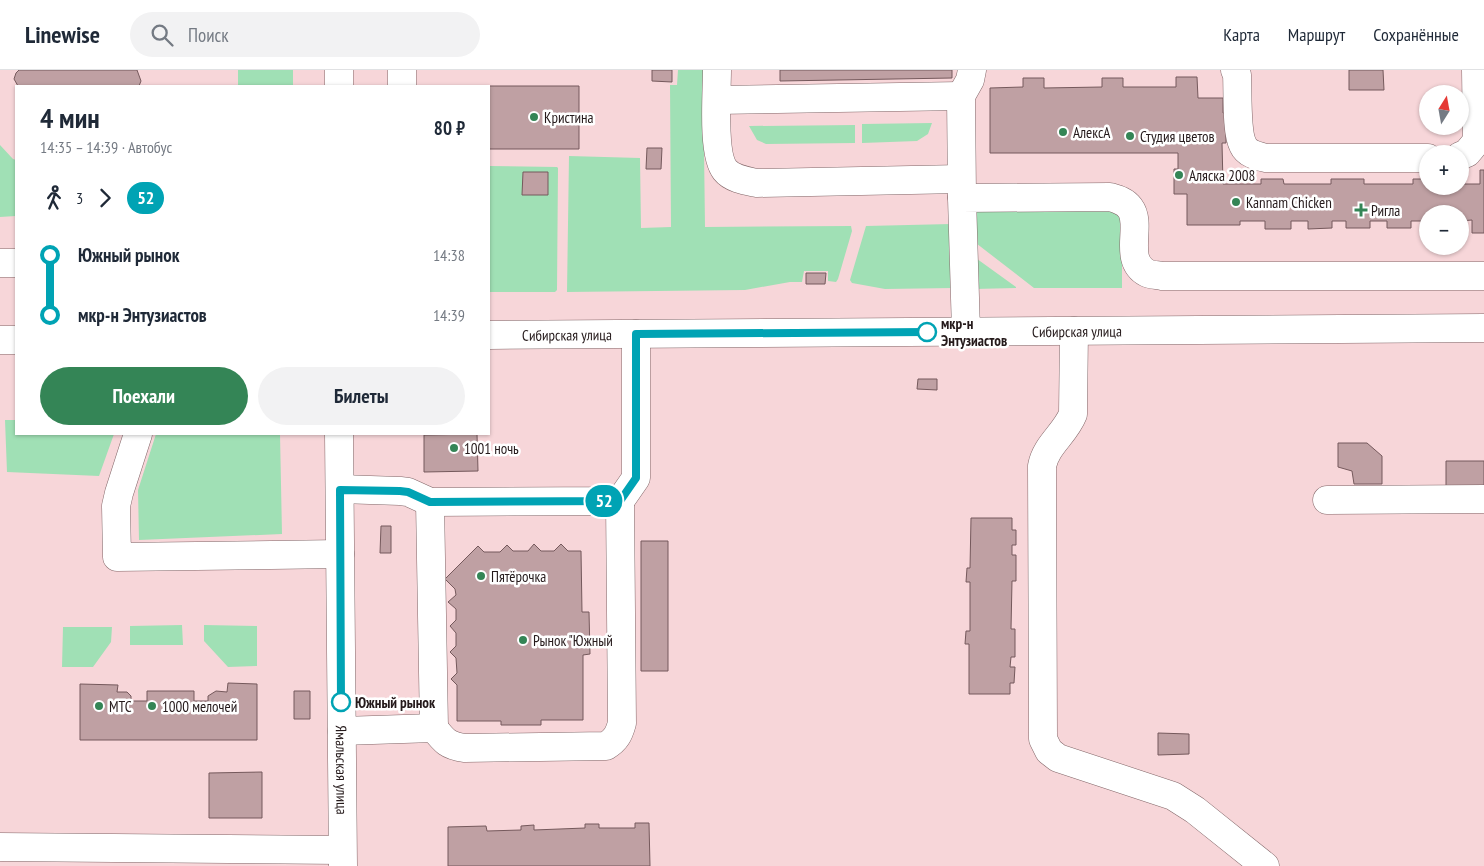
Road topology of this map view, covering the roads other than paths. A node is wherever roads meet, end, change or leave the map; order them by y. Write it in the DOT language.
graph roads {
  1 [pos="339,70"];
  2 [pos="402,70"];
  3 [pos="717,70"];
  4 [pos="972,70"];
  5 [pos="1235,70"];
  6 [pos="1476,70"];
  7 [pos="339,85"];
  8 [pos="402,85"];
  9 [pos="961,96"];
  10 [pos="717,100"];
  11 [pos="1474,146"];
  12 [pos="1419,158"];
  13 [pos="961,189"];
  14 [pos="0,263"];
  15 [pos="15,263"];
  16 [pos="1484,276"];
  17 [pos="1484,328"];
  18 [pos="1074,330"];
  19 [pos="966,332"];
  20 [pos="636,334"];
  21 [pos="490,335"];
  22 [pos="0,340"];
  23 [pos="15,340"];
  24 [pos="138,435"];
  25 [pos="339,435"];
  26 [pos="340,490"];
  27 [pos="1484,499"];
  28 [pos="1328,500"];
  29 [pos="620,501"];
  30 [pos="430,502"];
  31 [pos="340,554"];
  32 [pos="434,728"];
  33 [pos="342,731"];
  34 [pos="0,847"];
  35 [pos="167,858"];
  36 [pos="343,858"];
  37 [pos="1265,866"];
  1 -- 7 [label="main road"];
  2 -- 8 [label="main road"];
  3 -- 10 [label="main road"];
  4 -- 9 [label="main road"];
  5 -- 12 [label="main road"];
  6 -- 11 [label="main road"];
  9 -- 10 [label="main road"];
  9 -- 13 [label="main road"];
  10 -- 13 [label="main road"];
  13 -- 16 [label="main road"];
  13 -- 19 [label="main road"];
  14 -- 15 [label="main road"];
  17 -- 18 [label="main road, Сибирская улица"];
  18 -- 19 [label="main road, Сибирская улица"];
  18 -- 37 [label="main road"];
  19 -- 20 [label="main road, Сибирская улица"];
  20 -- 21 [label="main road, Сибирская улица"];
  20 -- 29 [label="main road"];
  22 -- 23 [label="main road"];
  24 -- 31 [label="main road"];
  25 -- 26 [label="main road, Ямальская улица"];
  26 -- 30 [label="main road"];
  26 -- 31 [label="main road, Ямальская улица"];
  27 -- 28 [label="main road"];
  29 -- 30 [label="main road"];
  29 -- 32 [label="main road"];
  30 -- 32 [label="main road"];
  31 -- 33 [label="main road, Ямальская улица"];
  32 -- 33 [label="main road"];
  33 -- 36 [label="main road, Ямальская улица"];
  34 -- 35 [label="main road"];
  35 -- 36 [label="main road"];
}
